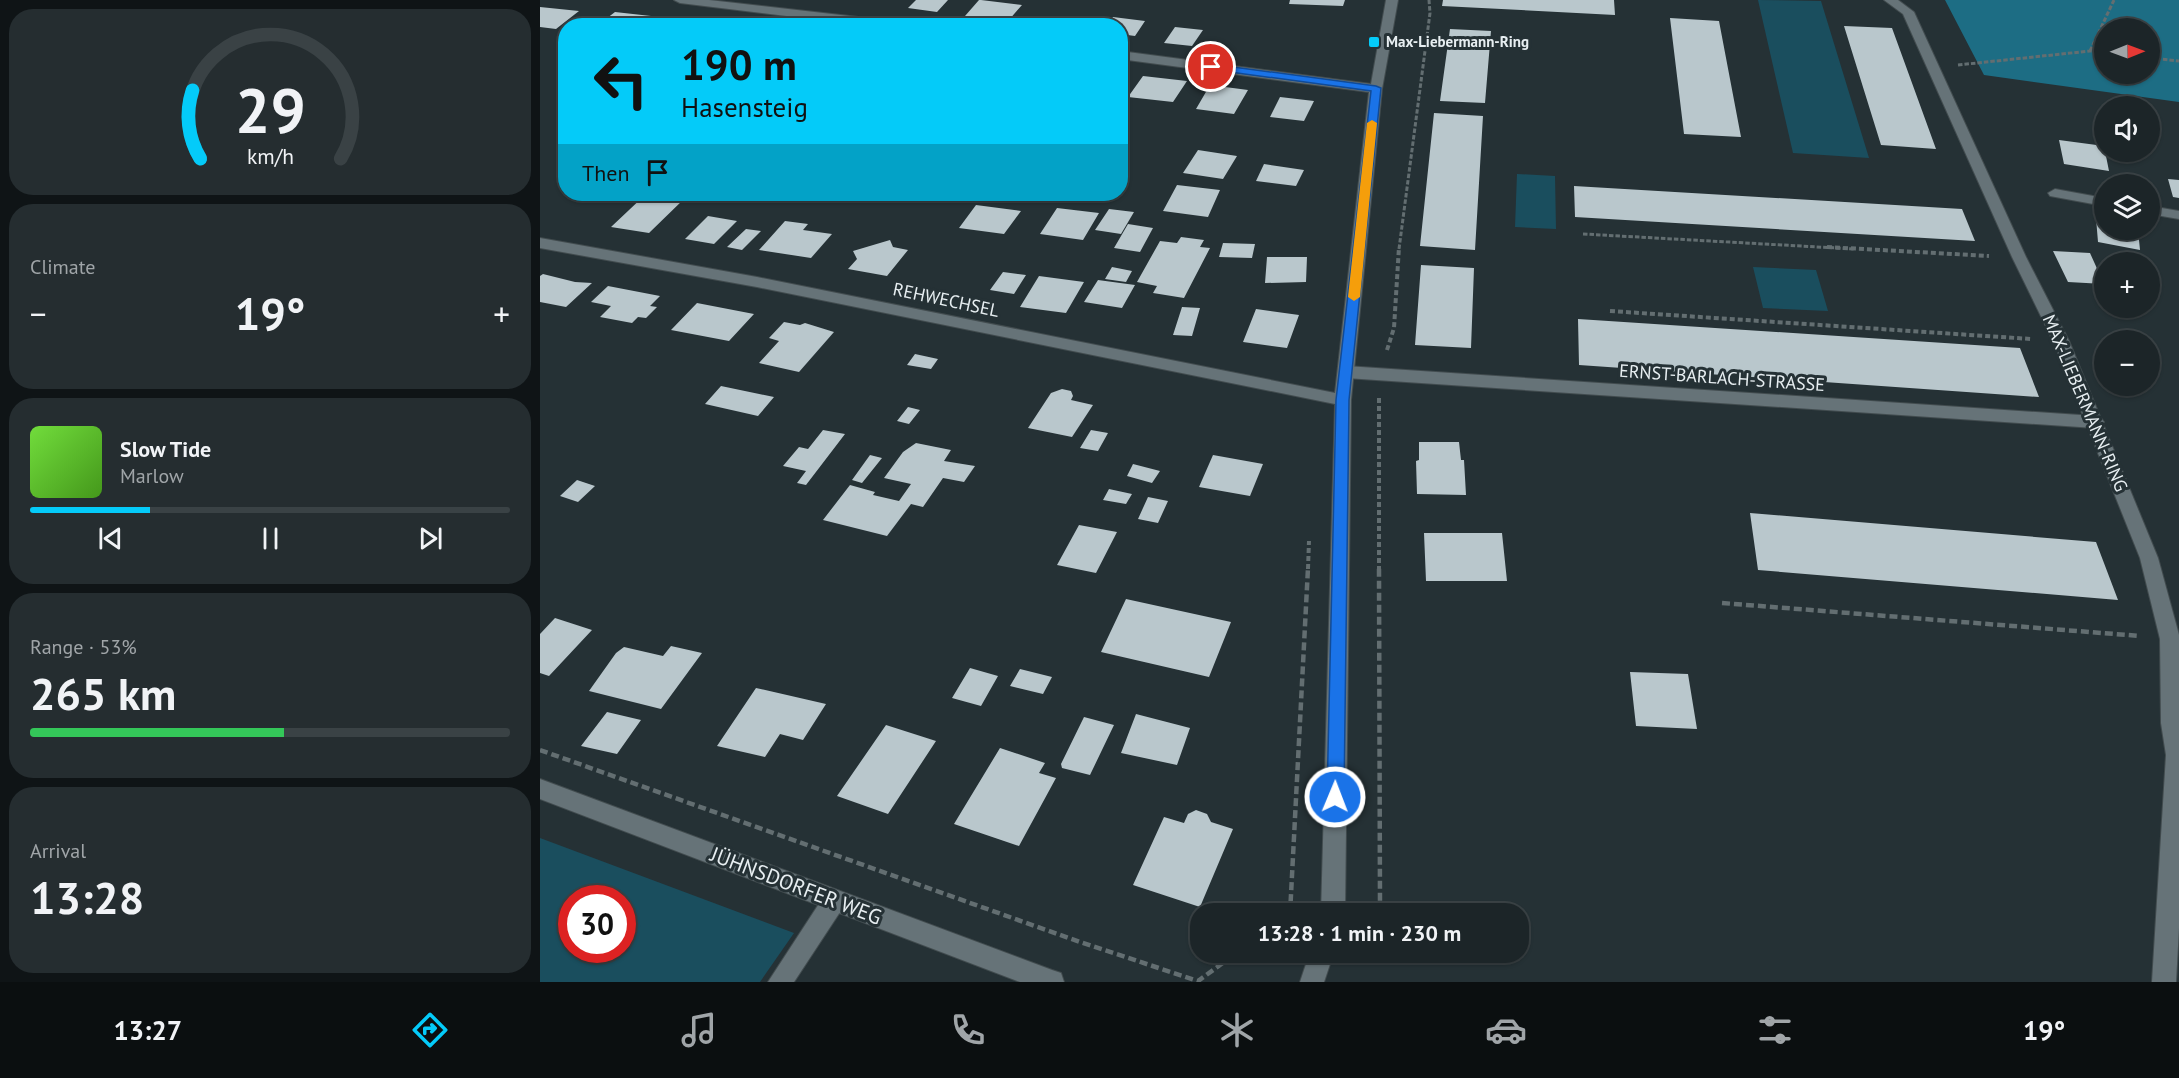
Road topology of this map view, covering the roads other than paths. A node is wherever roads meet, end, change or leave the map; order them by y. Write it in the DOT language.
graph roads {
  1 [pos="680,0"];
  2 [pos="1392,0"];
  3 [pos="1890,0"];
  4 [pos="834,18"];
  5 [pos="1128,56"];
  6 [pos="1376,88"];
  7 [pos="2055,193"];
  8 [pos="2094,200"];
  9 [pos="2160,212"];
  10 [pos="2179,215"];
  11 [pos="540,243"];
  12 [pos="1347,372"];
  13 [pos="1343,400"];
  14 [pos="2095,422"];
  15 [pos="540,789"];
  16 [pos="834,901"];
  17 [pos="1333,903"];
  18 [pos="1318,963"];
  19 [pos="780,982"];
  20 [pos="1052,982"];
  21 [pos="1312,982"];
  22 [pos="2164,982"];
  1 -- 4 [label="street"];
  2 -- 6 [label="street"];
  3 -- 14 [label="street, MAX-LIEBERMANN-RING"];
  5 -- 6 [label="street"];
  6 -- 12 [label="street"];
  7 -- 8 [label="street"];
  9 -- 10 [label="street"];
  11 -- 13 [label="street, REHWECHSEL"];
  12 -- 13 [label="street"];
  12 -- 14 [label="street, ERNST-BARLACH-STRASSE"];
  13 -- 17 [label="street"];
  14 -- 22 [label="street, MAX-LIEBERMANN-RING"];
  15 -- 16 [label="street, JÜHNSDORFER WEG"];
  16 -- 19 [label="street"];
  16 -- 20 [label="street, JÜHNSDORFER WEG"];
  18 -- 21 [label="street"];
}
